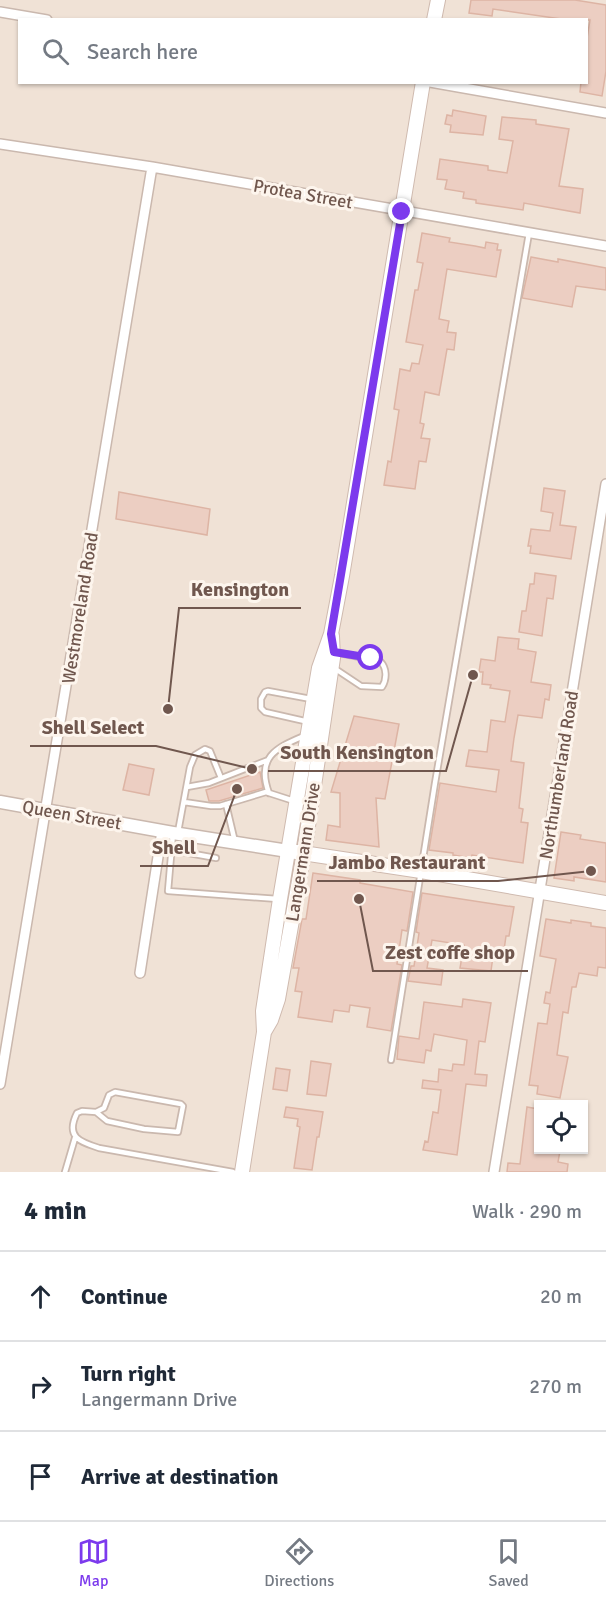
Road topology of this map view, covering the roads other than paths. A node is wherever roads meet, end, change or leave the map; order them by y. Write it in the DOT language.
graph roads {
  1 [pos="438,0"];
  2 [pos="0,12"];
  3 [pos="35,18"];
  4 [pos="435,18"];
  5 [pos="423,84"];
  6 [pos="440,84"];
  7 [pos="606,113"];
  8 [pos="0,144"];
  9 [pos="152,167"];
  10 [pos="402,212"];
  11 [pos="529,233"];
  12 [pos="606,246"];
  13 [pos="606,484"];
  14 [pos="331,634"];
  15 [pos="333,659"];
  16 [pos="314,699"];
  17 [pos="309,728"];
  18 [pos="268,760"];
  19 [pos="221,778"];
  20 [pos="187,787"];
  21 [pos="269,792"];
  22 [pos="0,802"];
  23 [pos="184,802"];
  24 [pos="296,802"];
  25 [pos="226,804"];
  26 [pos="47,810"];
  27 [pos="171,832"];
  28 [pos="235,842"];
  29 [pos="172,850"];
  30 [pos="288,851"];
  31 [pos="304,853"];
  32 [pos="216,858"];
  33 [pos="421,871"];
  34 [pos="540,891"];
  35 [pos="279,899"];
  36 [pos="606,903"];
  37 [pos="140,973"];
  38 [pos="264,1032"];
  39 [pos="391,1060"];
  40 [pos="0,1084"];
  41 [pos="96,1112"];
  42 [pos="75,1138"];
  43 [pos="65,1172"];
  44 [pos="233,1172"];
  45 [pos="242,1172"];
  46 [pos="494,1172"];
  1 -- 4 [label="main road"];
  2 -- 3 [label="street"];
  5 -- 10 [label="main road, Langermann Drive"];
  6 -- 7 [label="street"];
  8 -- 9 [label="street, Protea Street"];
  9 -- 10 [label="street, Protea Street"];
  9 -- 26 [label="street, Westmoreland Road"];
  10 -- 11 [label="street, Protea Street"];
  10 -- 14 [label="main road, Langermann Drive"];
  11 -- 12 [label="street, Protea Street"];
  11 -- 33 [label="lane"];
  13 -- 34 [label="street, Northumberland Road"];
  14 -- 15 [label="main road, Langermann Drive"];
  14 -- 16 [label="main road, Langermann Drive"];
  15 -- 15 [label="lane"];
  15 -- 31 [label="main road, Langermann Drive"];
  16 -- 17 [label="main road, Langermann Drive"];
  16 -- 17 [label="lane"];
  17 -- 18 [label="lane"];
  17 -- 24 [label="main road, Langermann Drive"];
  18 -- 19 [label="lane"];
  18 -- 21 [label="lane"];
  19 -- 20 [label="lane"];
  19 -- 20 [label="lane"];
  20 -- 23 [label="lane"];
  21 -- 24 [label="lane"];
  21 -- 25 [label="lane"];
  22 -- 26 [label="street, Queen Street"];
  23 -- 25 [label="lane"];
  23 -- 27 [label="lane"];
  24 -- 30 [label="main road, Langermann Drive"];
  25 -- 28 [label="lane"];
  26 -- 27 [label="street, Queen Street"];
  26 -- 40 [label="street, Westmoreland Road"];
  27 -- 28 [label="street, Queen Street"];
  27 -- 29 [label="lane"];
  27 -- 37 [label="street"];
  28 -- 30 [label="street, Queen Street"];
  29 -- 32 [label="lane"];
  29 -- 35 [label="lane"];
  30 -- 31 [label="main road, Queen Street"];
  30 -- 35 [label="main road, Langermann Drive"];
  31 -- 33 [label="main road, Queen Street"];
  31 -- 38 [label="main road, Langermann Drive"];
  33 -- 34 [label="main road, Queen Street"];
  33 -- 39 [label="lane"];
  34 -- 36 [label="main road, Queen Street"];
  34 -- 46 [label="street, Northumberland Road"];
  35 -- 38 [label="main road, Langermann Drive"];
  38 -- 45 [label="main road, Langermann Drive"];
  41 -- 41 [label="lane"];
  41 -- 42 [label="lane"];
  42 -- 43 [label="lane"];
  42 -- 44 [label="lane"];
}
